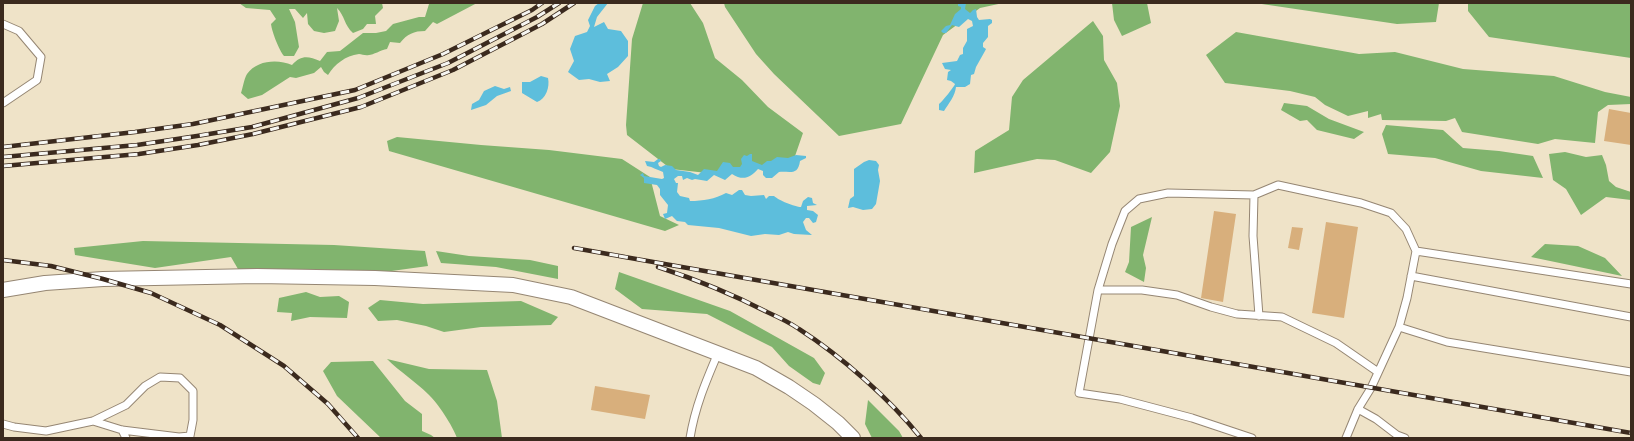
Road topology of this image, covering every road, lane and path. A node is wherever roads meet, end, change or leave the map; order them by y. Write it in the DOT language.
graph roads {
  1 [pos="3,24"];
  2 [pos="3,103"];
  3 [pos="1254,195"];
  4 [pos="1416,251"];
  5 [pos="1411,276"];
  6 [pos="1631,284"];
  7 [pos="3,290"];
  8 [pos="1098,290"];
  9 [pos="1259,316"];
  10 [pos="1631,317"];
  11 [pos="1399,327"];
  12 [pos="718,353"];
  13 [pos="1378,372"];
  14 [pos="1631,372"];
  15 [pos="1358,409"];
  16 [pos="93,421"];
  17 [pos="3,424"];
  18 [pos="122,430"];
  19 [pos="126,438"];
  20 [pos="690,438"];
  21 [pos="853,438"];
  22 [pos="1252,438"];
  23 [pos="1346,438"];
  24 [pos="1405,438"];
  1 -- 2 [label="lane"];
  3 -- 4 [label="lane"];
  3 -- 8 [label="lane"];
  3 -- 9 [label="lane"];
  4 -- 5 [label="lane"];
  4 -- 6 [label="lane"];
  5 -- 10 [label="lane"];
  5 -- 11 [label="lane"];
  7 -- 12 [label="street"];
  8 -- 9 [label="lane"];
  8 -- 22 [label="lane"];
  9 -- 13 [label="lane"];
  11 -- 13 [label="lane"];
  11 -- 14 [label="lane"];
  12 -- 20 [label="lane"];
  12 -- 21 [label="street"];
  13 -- 15 [label="lane"];
  15 -- 23 [label="lane"];
  15 -- 24 [label="lane"];
  16 -- 17 [label="lane"];
  16 -- 18 [label="lane"];
  16 -- 18 [label="lane"];
  18 -- 19 [label="lane"];
}
